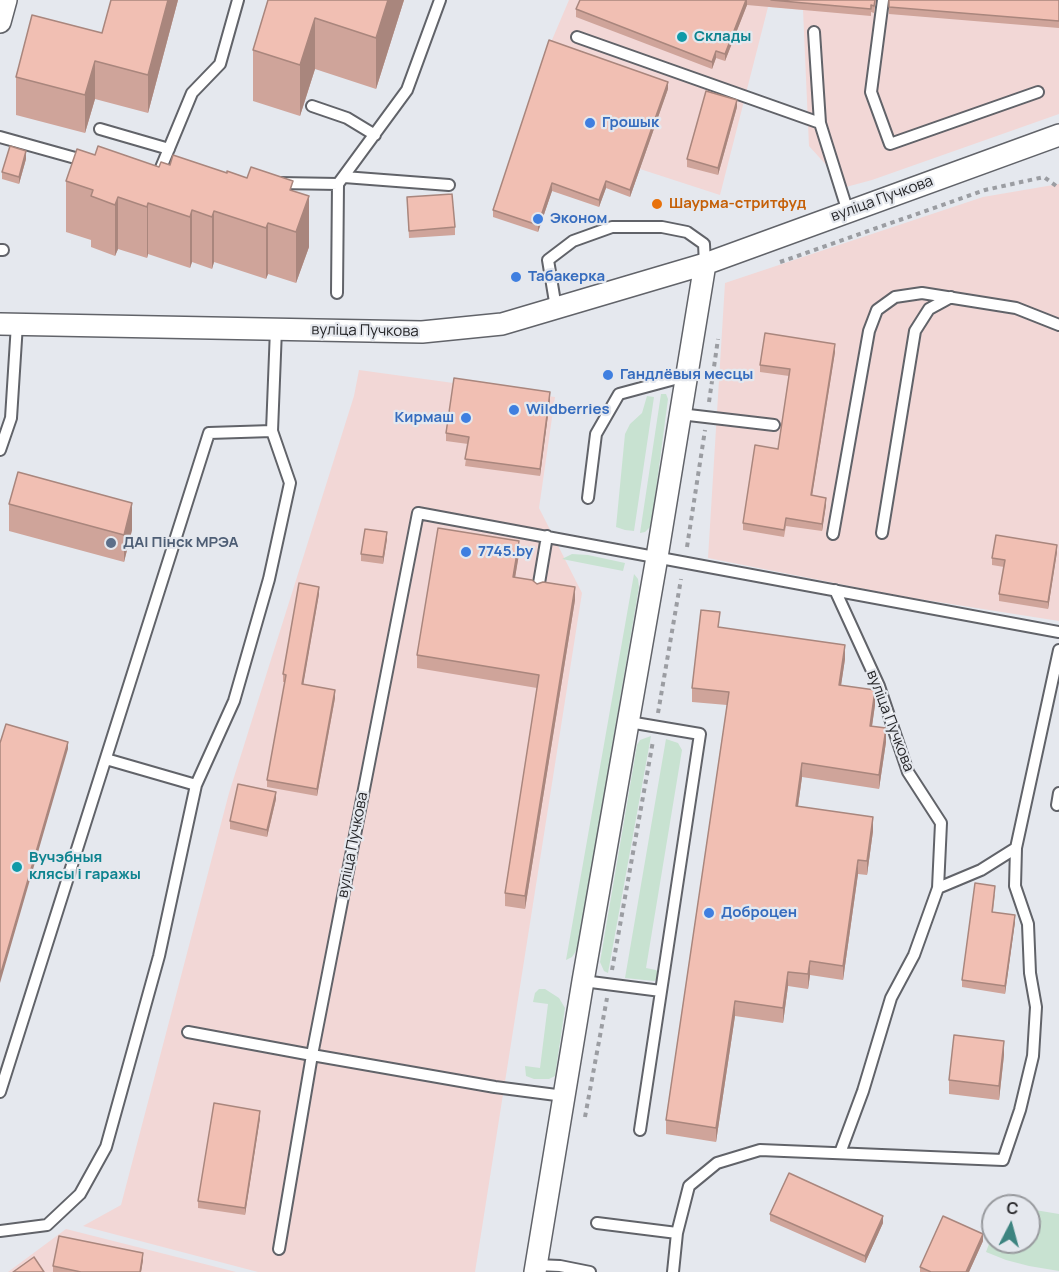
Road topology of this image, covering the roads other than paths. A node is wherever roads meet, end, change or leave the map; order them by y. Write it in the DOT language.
graph roads {
  1 [pos="6,0"];
  2 [pos="238,0"];
  3 [pos="440,0"];
  4 [pos="883,0"];
  5 [pos="0,22"];
  6 [pos="814,32"];
  7 [pos="577,37"];
  8 [pos="1038,92"];
  9 [pos="312,106"];
  10 [pos="820,123"];
  11 [pos="100,129"];
  12 [pos="375,135"];
  13 [pos="0,137"];
  14 [pos="1056,142"];
  15 [pos="169,149"];
  16 [pos="100,165"];
  17 [pos="156,180"];
  18 [pos="341,180"];
  19 [pos="270,183"];
  20 [pos="449,184"];
  21 [pos="848,212"];
  22 [pos="705,264"];
  23 [pos="338,293"];
  24 [pos="952,297"];
  25 [pos="556,308"];
  26 [pos="8,324"];
  27 [pos="1059,326"];
  28 [pos="276,330"];
  29 [pos="686,376"];
  30 [pos="680,414"];
  31 [pos="774,425"];
  32 [pos="272,431"];
  33 [pos="0,450"];
  34 [pos="588,498"];
  35 [pos="882,533"];
  36 [pos="833,534"];
  37 [pos="547,536"];
  38 [pos="657,557"];
  39 [pos="538,589"];
  40 [pos="835,590"];
  41 [pos="1059,632"];
  42 [pos="1059,650"];
  43 [pos="1054,699"];
  44 [pos="629,722"];
  45 [pos="106,759"];
  46 [pos="196,785"];
  47 [pos="1059,793"];
  48 [pos="1057,805"];
  49 [pos="1016,848"];
  50 [pos="938,888"];
  51 [pos="583,981"];
  52 [pos="661,991"];
  53 [pos="188,1032"];
  54 [pos="312,1055"];
  55 [pos="0,1092"];
  56 [pos="564,1096"];
  57 [pos="640,1130"];
  58 [pos="840,1153"];
  59 [pos="597,1223"];
  60 [pos="0,1232"];
  61 [pos="677,1233"];
  62 [pos="279,1250"];
  63 [pos="536,1269"];
  64 [pos="590,1272"];
  65 [pos="673,1272"];
  1 -- 5 [label="street"];
  2 -- 15 [label="lane"];
  3 -- 12 [label="lane"];
  4 -- 8 [label="lane"];
  6 -- 10 [label="lane"];
  7 -- 10 [label="lane"];
  9 -- 12 [label="lane"];
  10 -- 21 [label="lane"];
  11 -- 15 [label="lane"];
  12 -- 18 [label="lane"];
  13 -- 16 [label="lane"];
  14 -- 21 [label="street, вуліца Пучкова"];
  15 -- 17 [label="lane"];
  18 -- 19 [label="lane"];
  18 -- 20 [label="lane"];
  18 -- 23 [label="lane"];
  21 -- 22 [label="street, вуліца Пучкова"];
  22 -- 25 [label="street, вуліца Пучкова"];
  22 -- 25 [label="lane"];
  22 -- 29 [label="street"];
  24 -- 27 [label="lane"];
  24 -- 35 [label="lane"];
  24 -- 36 [label="lane"];
  25 -- 28 [label="street, вуліца Пучкова"];
  26 -- 28 [label="street, вуліца Пучкова"];
  26 -- 33 [label="lane"];
  28 -- 32 [label="lane"];
  29 -- 30 [label="street"];
  29 -- 34 [label="lane"];
  30 -- 31 [label="lane"];
  30 -- 38 [label="street"];
  32 -- 45 [label="lane"];
  32 -- 46 [label="lane"];
  37 -- 38 [label="lane, вуліца Пучкова"];
  37 -- 39 [label="lane"];
  37 -- 54 [label="lane, вуліца Пучкова"];
  38 -- 40 [label="lane, вуліца Пучкова"];
  38 -- 44 [label="street"];
  40 -- 41 [label="lane, вуліца Пучкова"];
  40 -- 50 [label="lane, вуліца Пучкова"];
  42 -- 43 [label="lane"];
  43 -- 49 [label="lane"];
  44 -- 51 [label="street"];
  44 -- 52 [label="lane"];
  45 -- 46 [label="lane"];
  45 -- 55 [label="lane"];
  46 -- 60 [label="lane"];
  47 -- 48 [label="lane"];
  49 -- 50 [label="lane"];
  49 -- 58 [label="lane"];
  50 -- 58 [label="lane, вуліца Пучкова"];
  51 -- 52 [label="lane"];
  51 -- 56 [label="street"];
  52 -- 57 [label="lane"];
  53 -- 54 [label="lane"];
  54 -- 56 [label="lane"];
  54 -- 62 [label="lane"];
  56 -- 63 [label="street"];
  58 -- 61 [label="lane"];
  59 -- 61 [label="lane"];
  61 -- 65 [label="lane"];
  63 -- 64 [label="lane"];
}
